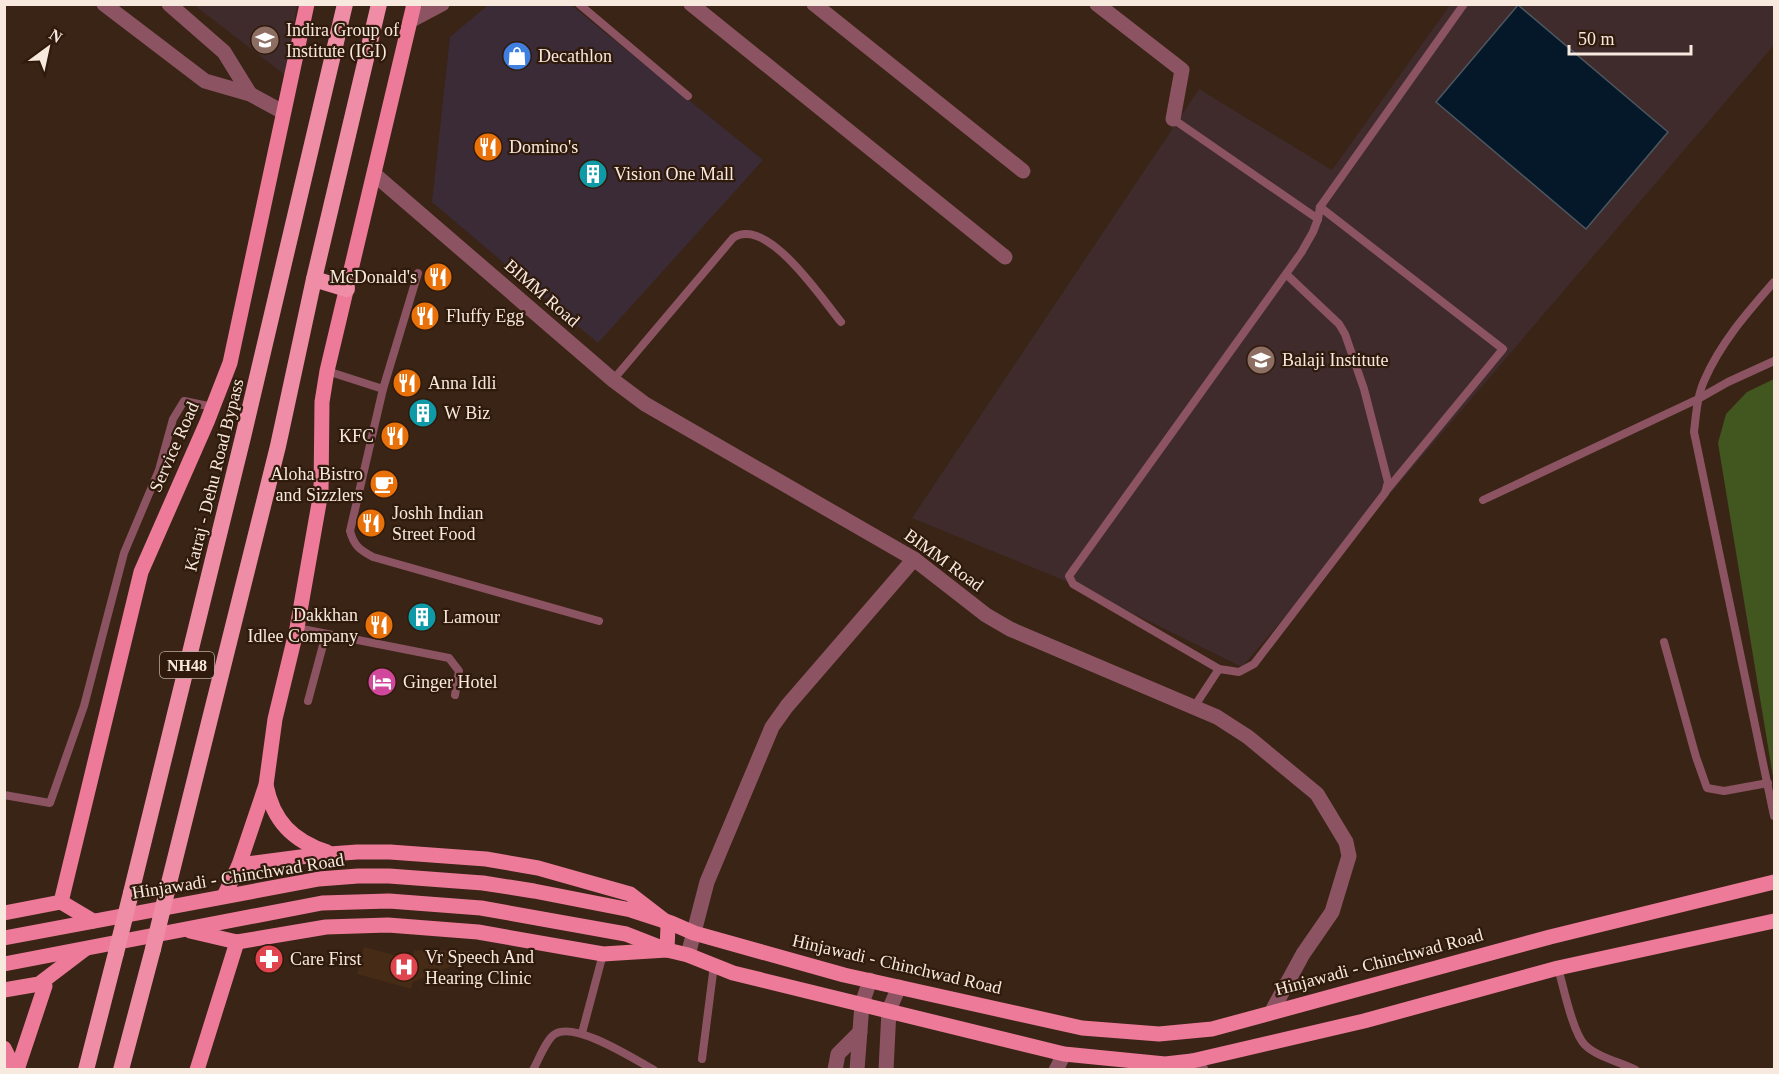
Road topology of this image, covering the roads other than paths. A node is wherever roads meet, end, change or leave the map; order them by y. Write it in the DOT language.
graph roads {
  1 [pos="105,4"];
  2 [pos="169,4"];
  3 [pos="307,4"];
  4 [pos="345,4"];
  5 [pos="379,4"];
  6 [pos="414,4"];
  7 [pos="442,4"];
  8 [pos="579,4"];
  9 [pos="691,4"];
  10 [pos="814,4"];
  11 [pos="1097,4"];
  12 [pos="1464,4"];
  13 [pos="410,21"];
  14 [pos="250,94"];
  15 [pos="687,96"];
  16 [pos="283,112"];
  17 [pos="1173,119"];
  18 [pos="1023,171"];
  19 [pos="374,174"];
  20 [pos="1320,207"];
  21 [pos="1318,219"];
  22 [pos="1005,257"];
  23 [pos="418,273"];
  24 [pos="1286,274"];
  25 [pos="314,279"];
  26 [pos="1774,282"];
  27 [pos="347,290"];
  28 [pos="841,322"];
  29 [pos="1774,361"];
  30 [pos="327,370"];
  31 [pos="613,380"];
  32 [pos="384,389"];
  33 [pos="1698,399"];
  34 [pos="213,407"];
  35 [pos="1381,498"];
  36 [pos="1483,500"];
  37 [pos="914,559"];
  38 [pos="599,621"];
  39 [pos="297,628"];
  40 [pos="326,634"];
  41 [pos="1664,642"];
  42 [pos="1219,669"];
  43 [pos="455,695"];
  44 [pos="308,701"];
  45 [pos="1194,707"];
  46 [pos="1768,783"];
  47 [pos="266,786"];
  48 [pos="4,795"];
  49 [pos="1774,816"];
  50 [pos="334,854"];
  51 [pos="239,865"];
  52 [pos="1774,882"];
  53 [pos="224,896"];
  54 [pos="61,902"];
  55 [pos="4,913"];
  56 [pos="93,921"];
  57 [pos="665,921"];
  58 [pos="1774,921"];
  59 [pos="184,929"];
  60 [pos="694,933"];
  61 [pos="4,938"];
  62 [pos="237,942"];
  63 [pos="88,947"];
  64 [pos="667,950"];
  65 [pos="603,954"];
  66 [pos="688,955"];
  67 [pos="4,964"];
  68 [pos="714,965"];
  69 [pos="1558,968"];
  70 [pos="870,980"];
  71 [pos="45,986"];
  72 [pos="899,987"];
  73 [pos="4,990"];
  74 [pos="862,1004"];
  75 [pos="889,1010"];
  76 [pos="1272,1011"];
  77 [pos="860,1032"];
  78 [pos="582,1033"];
  79 [pos="4,1048"];
  80 [pos="1064,1054"];
  81 [pos="702,1059"];
  82 [pos="1197,1065"];
  83 [pos="1167,1067"];
  84 [pos="16,1070"];
  85 [pos="86,1070"];
  86 [pos="121,1070"];
  87 [pos="197,1070"];
  88 [pos="533,1070"];
  89 [pos="654,1070"];
  90 [pos="835,1070"];
  91 [pos="857,1070"];
  92 [pos="886,1070"];
  93 [pos="1056,1070"];
  94 [pos="1636,1070"];
  1 -- 14 [label="street"];
  2 -- 14 [label="street"];
  3 -- 16 [label="main road, Service Road"];
  4 -- 85 [label="highway, Katraj - Dehu Road Bypass / NH48, bridge"];
  5 -- 25 [label="highway, NH48"];
  6 -- 13 [label="main road"];
  7 -- 13 [label="street"];
  8 -- 15 [label="lane"];
  9 -- 22 [label="street"];
  10 -- 18 [label="street"];
  11 -- 17 [label="street"];
  12 -- 20 [label="lane"];
  13 -- 19 [label="main road"];
  14 -- 16 [label="street"];
  16 -- 34 [label="main road, Service Road"];
  17 -- 21 [label="lane"];
  19 -- 27 [label="main road"];
  19 -- 31 [label="street, BIMM Road"];
  20 -- 21 [label="lane"];
  20 -- 35 [label="lane"];
  21 -- 24 [label="lane"];
  23 -- 32 [label="lane"];
  24 -- 35 [label="lane"];
  24 -- 42 [label="lane"];
  25 -- 27 [label="highway"];
  25 -- 86 [label="highway, NH48, bridge"];
  26 -- 33 [label="lane"];
  27 -- 30 [label="main road"];
  28 -- 31 [label="lane"];
  29 -- 33 [label="lane"];
  30 -- 32 [label="lane"];
  30 -- 39 [label="main road"];
  31 -- 37 [label="street, BIMM Road"];
  32 -- 38 [label="lane"];
  33 -- 36 [label="lane"];
  33 -- 46 [label="lane"];
  34 -- 48 [label="lane"];
  34 -- 54 [label="main road, Service Road"];
  35 -- 42 [label="lane"];
  37 -- 45 [label="street, BIMM Road"];
  37 -- 60 [label="street"];
  39 -- 40 [label="lane"];
  39 -- 47 [label="main road"];
  40 -- 43 [label="lane"];
  40 -- 44 [label="lane"];
  41 -- 46 [label="lane"];
  42 -- 45 [label="lane"];
  45 -- 76 [label="street, BIMM Road"];
  46 -- 49 [label="lane"];
  47 -- 50 [label="main road"];
  47 -- 51 [label="main road"];
  50 -- 51 [label="main road"];
  50 -- 57 [label="main road"];
  51 -- 53 [label="main road"];
  52 -- 76 [label="main road, Hinjawadi - Chinchwad Road"];
  53 -- 56 [label="main road, Hinjawadi - Chinchwad Road"];
  53 -- 57 [label="main road, Hinjawadi - Chinchwad Road"];
  54 -- 55 [label="main road"];
  54 -- 56 [label="main road"];
  56 -- 61 [label="main road, Hinjawadi - Chinchwad Road"];
  57 -- 60 [label="main road, Hinjawadi - Chinchwad Road"];
  57 -- 64 [label="main road"];
  58 -- 69 [label="main road"];
  59 -- 62 [label="main road"];
  59 -- 63 [label="main road"];
  59 -- 64 [label="main road"];
  60 -- 66 [label="street"];
  60 -- 70 [label="main road, Hinjawadi - Chinchwad Road"];
  62 -- 65 [label="main road"];
  62 -- 87 [label="main road"];
  63 -- 67 [label="main road"];
  63 -- 73 [label="main road"];
  64 -- 65 [label="main road"];
  64 -- 66 [label="main road"];
  65 -- 78 [label="lane"];
  66 -- 68 [label="main road"];
  68 -- 74 [label="main road"];
  68 -- 81 [label="lane"];
  69 -- 82 [label="main road"];
  69 -- 94 [label="lane"];
  70 -- 72 [label="main road, Hinjawadi - Chinchwad Road"];
  70 -- 74 [label="street"];
  71 -- 84 [label="main road"];
  72 -- 75 [label="street"];
  72 -- 76 [label="main road, Hinjawadi - Chinchwad Road"];
  74 -- 75 [label="main road"];
  74 -- 77 [label="street"];
  75 -- 80 [label="main road"];
  75 -- 92 [label="street"];
  77 -- 90 [label="street"];
  77 -- 91 [label="street"];
  78 -- 88 [label="lane"];
  78 -- 89 [label="lane"];
  79 -- 84 [label="main road"];
  80 -- 83 [label="main road"];
  80 -- 93 [label="street"];
  82 -- 83 [label="main road"];
}
